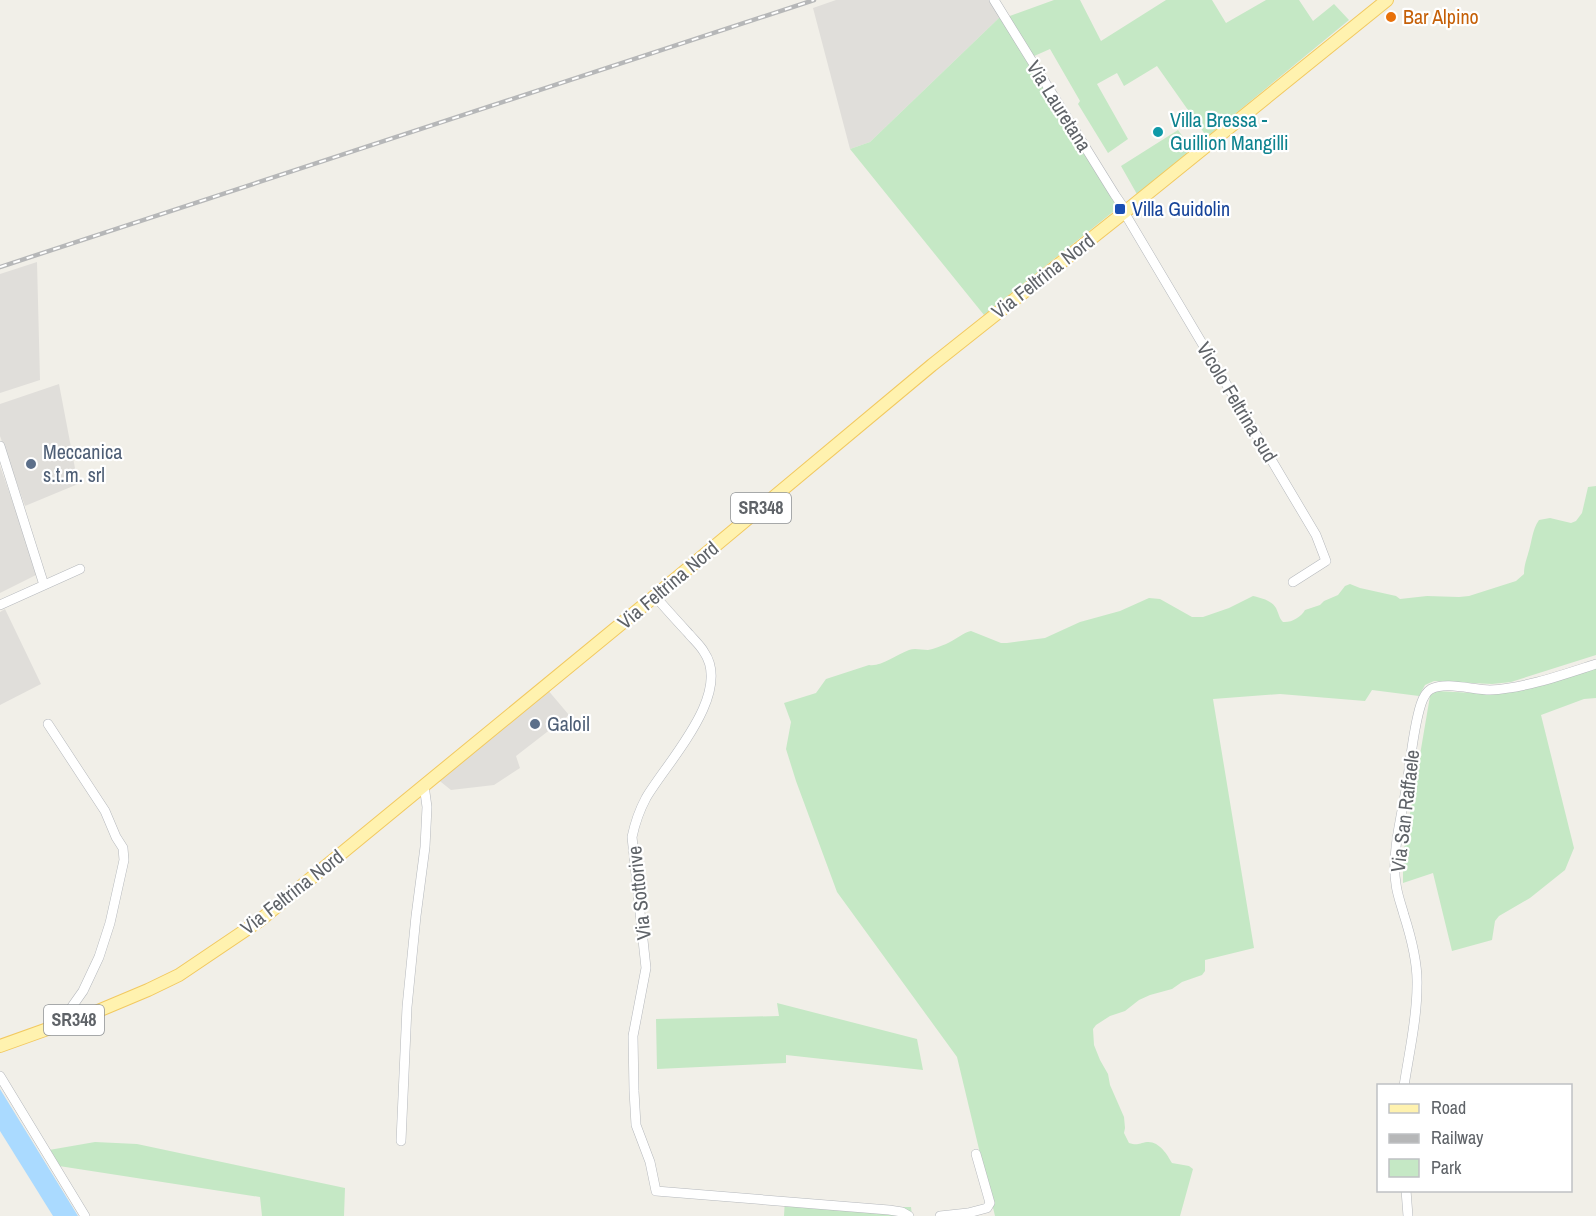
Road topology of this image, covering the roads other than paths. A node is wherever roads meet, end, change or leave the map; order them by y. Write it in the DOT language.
graph roads {
  1 [pos="994,0"];
  2 [pos="1387,0"];
  3 [pos="1125,212"];
  4 [pos="0,446"];
  5 [pos="80,569"];
  6 [pos="1293,582"];
  7 [pos="44,585"];
  8 [pos="655,596"];
  9 [pos="0,605"];
  10 [pos="1596,664"];
  11 [pos="48,724"];
  12 [pos="424,785"];
  13 [pos="59,1025"];
  14 [pos="0,1046"];
  15 [pos="0,1076"];
  16 [pos="1404,1084"];
  17 [pos="401,1141"];
  18 [pos="976,1154"];
  19 [pos="1406,1192"];
  20 [pos="85,1216"];
  21 [pos="909,1216"];
  22 [pos="940,1216"];
  23 [pos="1408,1216"];
  1 -- 3 [label="street, Via Lauretana"];
  2 -- 3 [label="main road, Via Feltrina Nord / SR348"];
  3 -- 6 [label="street, Vicolo Feltrina sud"];
  3 -- 8 [label="main road, Via Feltrina Nord / SR348"];
  4 -- 7 [label="street"];
  5 -- 7 [label="street"];
  7 -- 9 [label="street"];
  8 -- 12 [label="main road, Via Feltrina Nord / SR348"];
  8 -- 21 [label="street, Via Sottorive"];
  10 -- 16 [label="street, Via San Raffaele"];
  11 -- 13 [label="street"];
  12 -- 13 [label="main road, Via Feltrina Nord / SR348"];
  12 -- 17 [label="street"];
  13 -- 14 [label="main road, Via Feltrina Nord / SR348"];
  15 -- 20 [label="street"];
  18 -- 22 [label="street"];
  19 -- 23 [label="street"];
}
